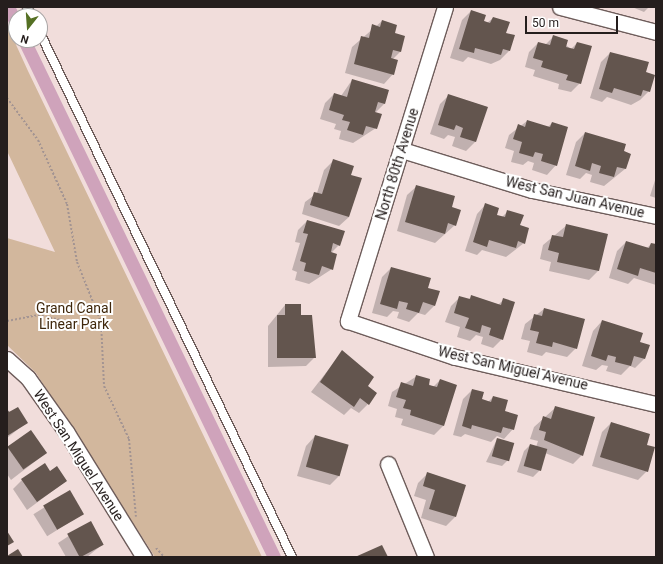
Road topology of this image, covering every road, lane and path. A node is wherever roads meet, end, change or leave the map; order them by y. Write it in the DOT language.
graph roads {
  1 [pos="445,7"];
  2 [pos="560,7"];
  3 [pos="577,9"];
  4 [pos="656,32"];
  5 [pos="47,48"];
  6 [pos="7,98"];
  7 [pos="402,150"];
  8 [pos="656,216"];
  9 [pos="7,321"];
  10 [pos="348,321"];
  11 [pos="100,329"];
  12 [pos="7,359"];
  13 [pos="656,404"];
  14 [pos="388,464"];
  15 [pos="138,521"];
  16 [pos="151,542"];
  17 [pos="144,557"];
  18 [pos="164,557"];
  19 [pos="292,557"];
  20 [pos="426,557"];
  1 -- 7 [label="street, North 80th Avenue"];
  2 -- 3 [label="street"];
  3 -- 4 [label="street"];
  5 -- 19 [label="lane"];
  6 -- 11 [label="path"];
  7 -- 8 [label="street, West San Juan Avenue"];
  7 -- 10 [label="street, North 80th Avenue"];
  9 -- 11 [label="path"];
  10 -- 13 [label="street, West San Miguel Avenue"];
  11 -- 15 [label="path"];
  12 -- 17 [label="street, West San Miguel Avenue"];
  14 -- 20 [label="street"];
  16 -- 18 [label="path"];
}
